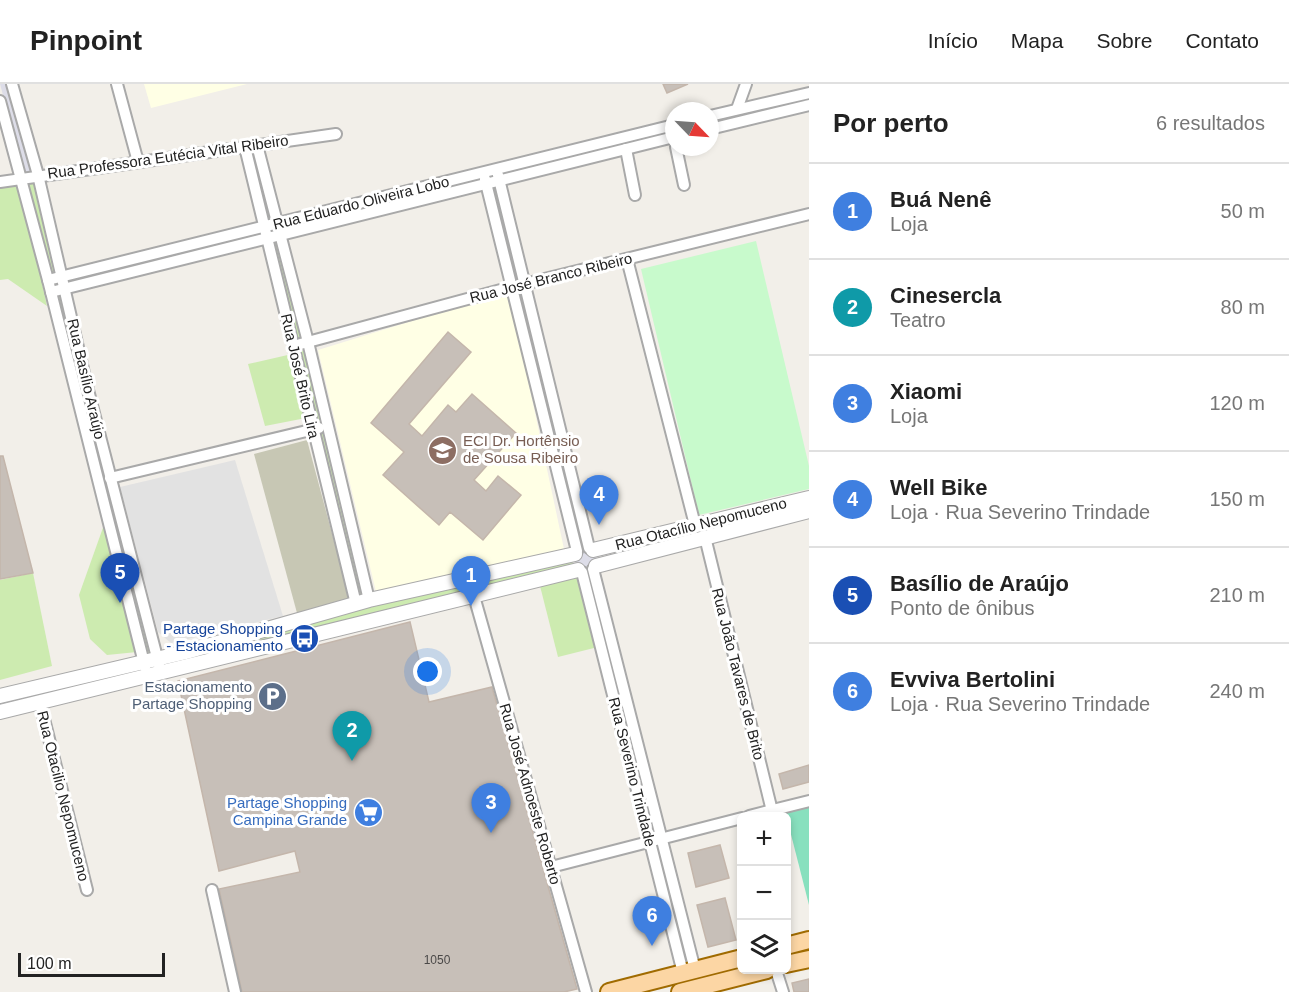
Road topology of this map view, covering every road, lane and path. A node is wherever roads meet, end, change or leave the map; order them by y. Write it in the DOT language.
graph roads {
  1 [pos="12,84"];
  2 [pos="117,84"];
  3 [pos="746,84"];
  4 [pos="809,93"];
  5 [pos="0,101"];
  6 [pos="809,105"];
  7 [pos="738,109"];
  8 [pos="719,114"];
  9 [pos="719,127"];
  10 [pos="665,128"];
  11 [pos="336,134"];
  12 [pos="665,140"];
  13 [pos="257,145"];
  14 [pos="245,147"];
  15 [pos="626,150"];
  16 [pos="678,156"];
  17 [pos="138,162"];
  18 [pos="484,173"];
  19 [pos="38,175"];
  20 [pos="498,176"];
  21 [pos="22,178"];
  22 [pos="0,182"];
  23 [pos="486,184"];
  24 [pos="684,184"];
  25 [pos="635,195"];
  26 [pos="809,214"];
  27 [pos="276,223"];
  28 [pos="264,226"];
  29 [pos="279,236"];
  30 [pos="267,239"];
  31 [pos="627,259"];
  32 [pos="63,277"];
  33 [pos="48,280"];
  34 [pos="524,284"];
  35 [pos="512,287"];
  36 [pos="66,289"];
  37 [pos="51,292"];
  38 [pos="308,342"];
  39 [pos="294,346"];
  40 [pos="328,426"];
  41 [pos="312,430"];
  42 [pos="110,478"];
  43 [pos="809,509"];
  44 [pos="695,525"];
  45 [pos="705,537"];
  46 [pos="583,551"];
  47 [pos="587,569"];
  48 [pos="474,596"];
  49 [pos="363,602"];
  50 [pos="157,658"];
  51 [pos="143,660"];
  52 [pos="155,674"];
  53 [pos="0,696"];
  54 [pos="40,703"];
  55 [pos="0,712"];
  56 [pos="809,801"];
  57 [pos="772,811"];
  58 [pos="767,812"];
  59 [pos="737,819"];
  60 [pos="662,838"];
  61 [pos="649,843"];
  62 [pos="551,867"];
  63 [pos="87,890"];
  64 [pos="212,890"];
  65 [pos="675,891"];
  66 [pos="663,895"];
  67 [pos="809,940"];
  68 [pos="791,945"];
  69 [pos="737,959"];
  70 [pos="809,959"];
  71 [pos="791,963"];
  72 [pos="689,971"];
  73 [pos="748,974"];
  74 [pos="778,974"];
  75 [pos="235,992"];
  76 [pos="586,992"];
  77 [pos="609,992"];
  78 [pos="680,992"];
  79 [pos="783,992"];
  1 -- 19 [label="street, Rua Basílio Araújo"];
  2 -- 17 [label="street"];
  3 -- 7 [label="street"];
  4 -- 7 [label="street"];
  5 -- 21 [label="street, Rua Basílio Araújo"];
  6 -- 9 [label="street"];
  7 -- 8 [label="street"];
  10 -- 20 [label="street, Rua Eduardo Oliveira Lobo"];
  11 -- 13 [label="street, Rua Professora Eutécia Vital Ribeiro"];
  12 -- 15 [label="street, Rua Eduardo Oliveira Lobo"];
  13 -- 14 [label="street, Rua Professora Eutécia Vital Ribeiro"];
  13 -- 27 [label="street, Rua José Brito Lira"];
  14 -- 17 [label="street, Rua Professora Eutécia Vital Ribeiro"];
  14 -- 28 [label="street, Rua José Brito Lira"];
  15 -- 20 [label="street, Rua Eduardo Oliveira Lobo"];
  15 -- 25 [label="street"];
  16 -- 24 [label="street"];
  17 -- 19 [label="street, Rua Professora Eutécia Vital Ribeiro"];
  18 -- 20 [label="street, Rua Eduardo Oliveira Lobo"];
  18 -- 23 [label="street"];
  18 -- 27 [label="street, Rua Eduardo Oliveira Lobo"];
  19 -- 21 [label="street, Rua Professora Eutécia Vital Ribeiro"];
  19 -- 32 [label="street, Rua Basílio Araújo"];
  20 -- 23 [label="street, Rua Eduardo Oliveira Lobo"];
  20 -- 34 [label="street"];
  21 -- 22 [label="street, Rua Professora Eutécia Vital Ribeiro"];
  21 -- 33 [label="street, Rua Basílio Araújo"];
  23 -- 29 [label="street, Rua Eduardo Oliveira Lobo"];
  23 -- 35 [label="street"];
  26 -- 31 [label="street, Rua José Branco Ribeiro"];
  27 -- 28 [label="street, Rua Eduardo Oliveira Lobo"];
  27 -- 29 [label="street, Rua José Brito Lira"];
  28 -- 30 [label="street, Rua José Brito Lira"];
  28 -- 32 [label="street, Rua Eduardo Oliveira Lobo"];
  29 -- 30 [label="street, Rua Eduardo Oliveira Lobo"];
  29 -- 38 [label="street, Rua José Brito Lira"];
  30 -- 36 [label="street, Rua Eduardo Oliveira Lobo"];
  30 -- 39 [label="street, Rua José Brito Lira"];
  31 -- 34 [label="street, Rua José Branco Ribeiro"];
  31 -- 44 [label="street"];
  32 -- 33 [label="street, Rua Eduardo Oliveira Lobo"];
  32 -- 36 [label="street, Rua Basílio Araújo"];
  33 -- 37 [label="street, Rua Basílio Araújo"];
  34 -- 35 [label="street, Rua José Branco Ribeiro"];
  34 -- 46 [label="street"];
  35 -- 38 [label="street, Rua José Branco Ribeiro"];
  35 -- 46 [label="street"];
  36 -- 37 [label="street, Rua Eduardo Oliveira Lobo"];
  36 -- 42 [label="street, Rua Basílio Araújo"];
  37 -- 51 [label="street, Rua Basílio Araújo"];
  38 -- 39 [label="street, Rua José Branco Ribeiro"];
  38 -- 40 [label="street, Rua José Brito Lira"];
  39 -- 41 [label="street, Rua José Brito Lira"];
  40 -- 41 [label="street"];
  40 -- 49 [label="street, Rua José Brito Lira"];
  41 -- 42 [label="street"];
  41 -- 49 [label="street, Rua José Brito Lira"];
  42 -- 50 [label="street, Rua Basílio Araújo"];
  43 -- 44 [label="street, Rua Otacílio Nepomuceno"];
  43 -- 45 [label="street, Rua Otacílio Nepomuceno"];
  44 -- 46 [label="street, Rua Otacílio Nepomuceno"];
  45 -- 47 [label="street, Rua Otacílio Nepomuceno"];
  45 -- 57 [label="street, Rua João Tavares de Brito"];
  46 -- 47 [label="street"];
  46 -- 47 [label="street"];
  46 -- 49 [label="street, Rua Otacílio Nepomuceno"];
  47 -- 48 [label="street, Rua Otacílio Nepomuceno"];
  47 -- 60 [label="street, Rua Severino Trindade"];
  47 -- 61 [label="street, Rua Severino Trindade"];
  48 -- 52 [label="street, Rua Otacílio Nepomuceno"];
  48 -- 62 [label="street, Rua José Adnoeste Roberto"];
  49 -- 50 [label="street, Rua Otacílio Nepomuceno"];
  50 -- 51 [label="street, Rua Otacílio Nepomuceno"];
  50 -- 52 [label="street, Rua Basílio Araújo"];
  51 -- 52 [label="street, Rua Basílio Araújo"];
  51 -- 53 [label="street, Rua Otacílio Nepomuceno"];
  52 -- 54 [label="street, Rua Otacílio Nepomuceno"];
  54 -- 55 [label="street, Rua Otacílio Nepomuceno"];
  54 -- 63 [label="street, Rua Otacilio Nepomuceno"];
  56 -- 57 [label="street"];
  57 -- 58 [label="street"];
  59 -- 60 [label="street"];
  60 -- 61 [label="street"];
  60 -- 65 [label="street, Rua Severino Trindade"];
  61 -- 62 [label="street"];
  61 -- 66 [label="street, Rua Severino Trindade"];
  62 -- 76 [label="street, Rua José Adnoeste Roberto"];
  64 -- 75 [label="street"];
  65 -- 66 [label="street"];
  65 -- 72 [label="street, Rua Severino Trindade"];
  66 -- 72 [label="street, Rua Severino Trindade"];
  67 -- 68 [label="main road"];
  69 -- 72 [label="main road"];
  70 -- 71 [label="main road"];
  72 -- 77 [label="main road"];
  73 -- 78 [label="main road"];
  74 -- 79 [label="street"];
}
